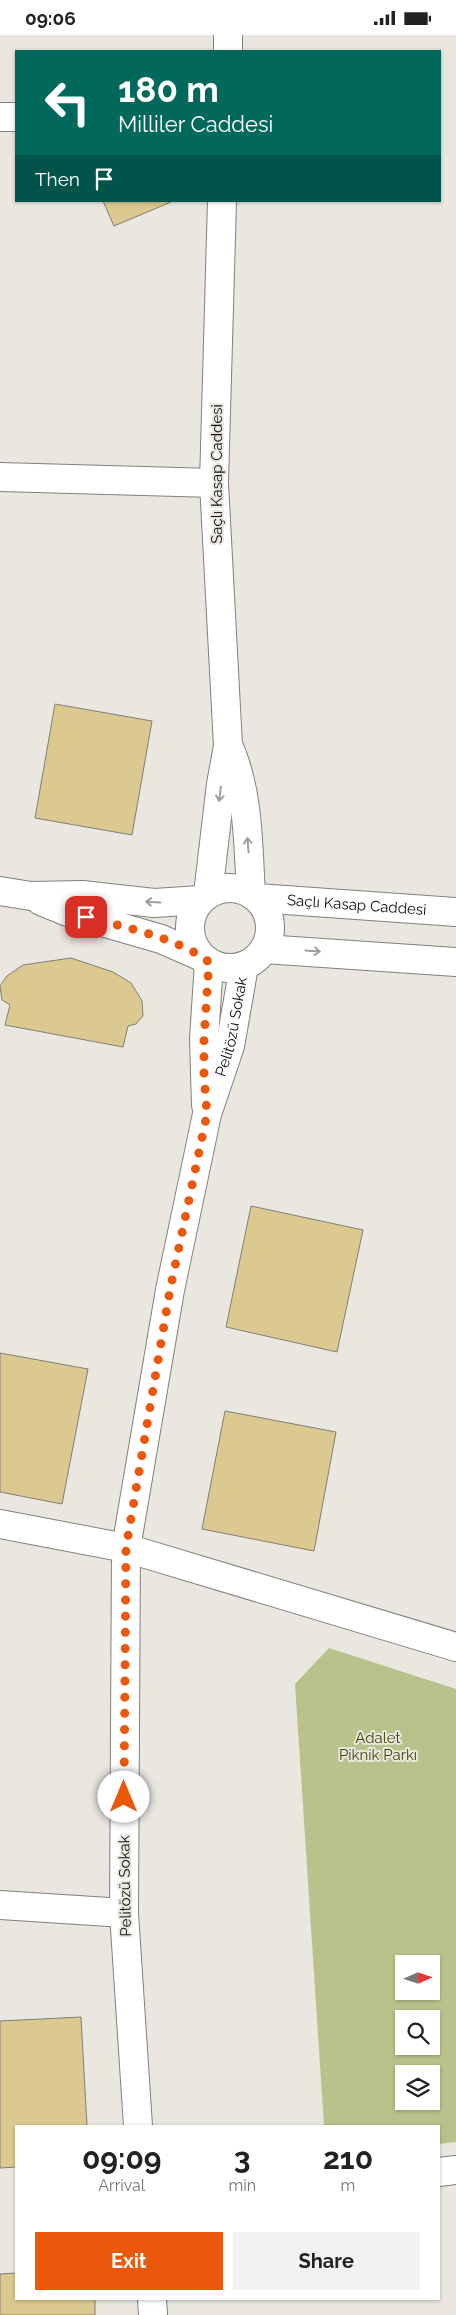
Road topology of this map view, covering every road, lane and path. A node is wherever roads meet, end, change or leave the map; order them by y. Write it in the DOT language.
graph roads {
  1 [pos="228,35"];
  2 [pos="228,50"];
  3 [pos="0,117"];
  4 [pos="15,117"];
  5 [pos="222,202"];
  6 [pos="0,477"];
  7 [pos="214,483"];
  8 [pos="228,746"];
  9 [pos="0,891"];
  10 [pos="31,896"];
  11 [pos="254,896"];
  12 [pos="205,897"];
  13 [pos="456,912"];
  14 [pos="264,949"];
  15 [pos="206,960"];
  16 [pos="456,962"];
  17 [pos="244,966"];
  18 [pos="207,1114"];
  19 [pos="0,1524"];
  20 [pos="126,1548"];
  21 [pos="456,1647"];
  22 [pos="0,1905"];
  23 [pos="124,1913"];
  24 [pos="138,2125"];
  25 [pos="456,2170"];
  26 [pos="440,2173"];
  27 [pos="152,2300"];
  28 [pos="153,2315"];
  1 -- 2 [label="street"];
  3 -- 4 [label="street"];
  5 -- 7 [label="street, Saçlı Kasap Caddesi"];
  6 -- 7 [label="street"];
  7 -- 8 [label="street, Saçlı Kasap Caddesi"];
  11 -- 8 [label="street, Saçlı Kasap Caddesi, one-way"];
  8 -- 12 [label="street, Saçlı Kasap Caddesi, one-way"];
  9 -- 10 [label="street"];
  12 -- 10 [label="street, one-way"];
  10 -- 15 [label="street"];
  11 -- 12 [label="street"];
  11 -- 13 [label="street, Saçlı Kasap Caddesi"];
  11 -- 14 [label="street"];
  12 -- 15 [label="street"];
  14 -- 16 [label="street, one-way"];
  14 -- 17 [label="street"];
  15 -- 17 [label="street"];
  15 -- 18 [label="street, Pelitözü Sokak"];
  17 -- 18 [label="street, Pelitözü Sokak"];
  18 -- 20 [label="street, Pelitözü Sokak"];
  19 -- 20 [label="street"];
  20 -- 21 [label="street"];
  20 -- 23 [label="street, Pelitözü Sokak"];
  22 -- 23 [label="street"];
  23 -- 24 [label="street, Pelitözü Sokak"];
  25 -- 26 [label="street"];
  27 -- 28 [label="street"];
}
